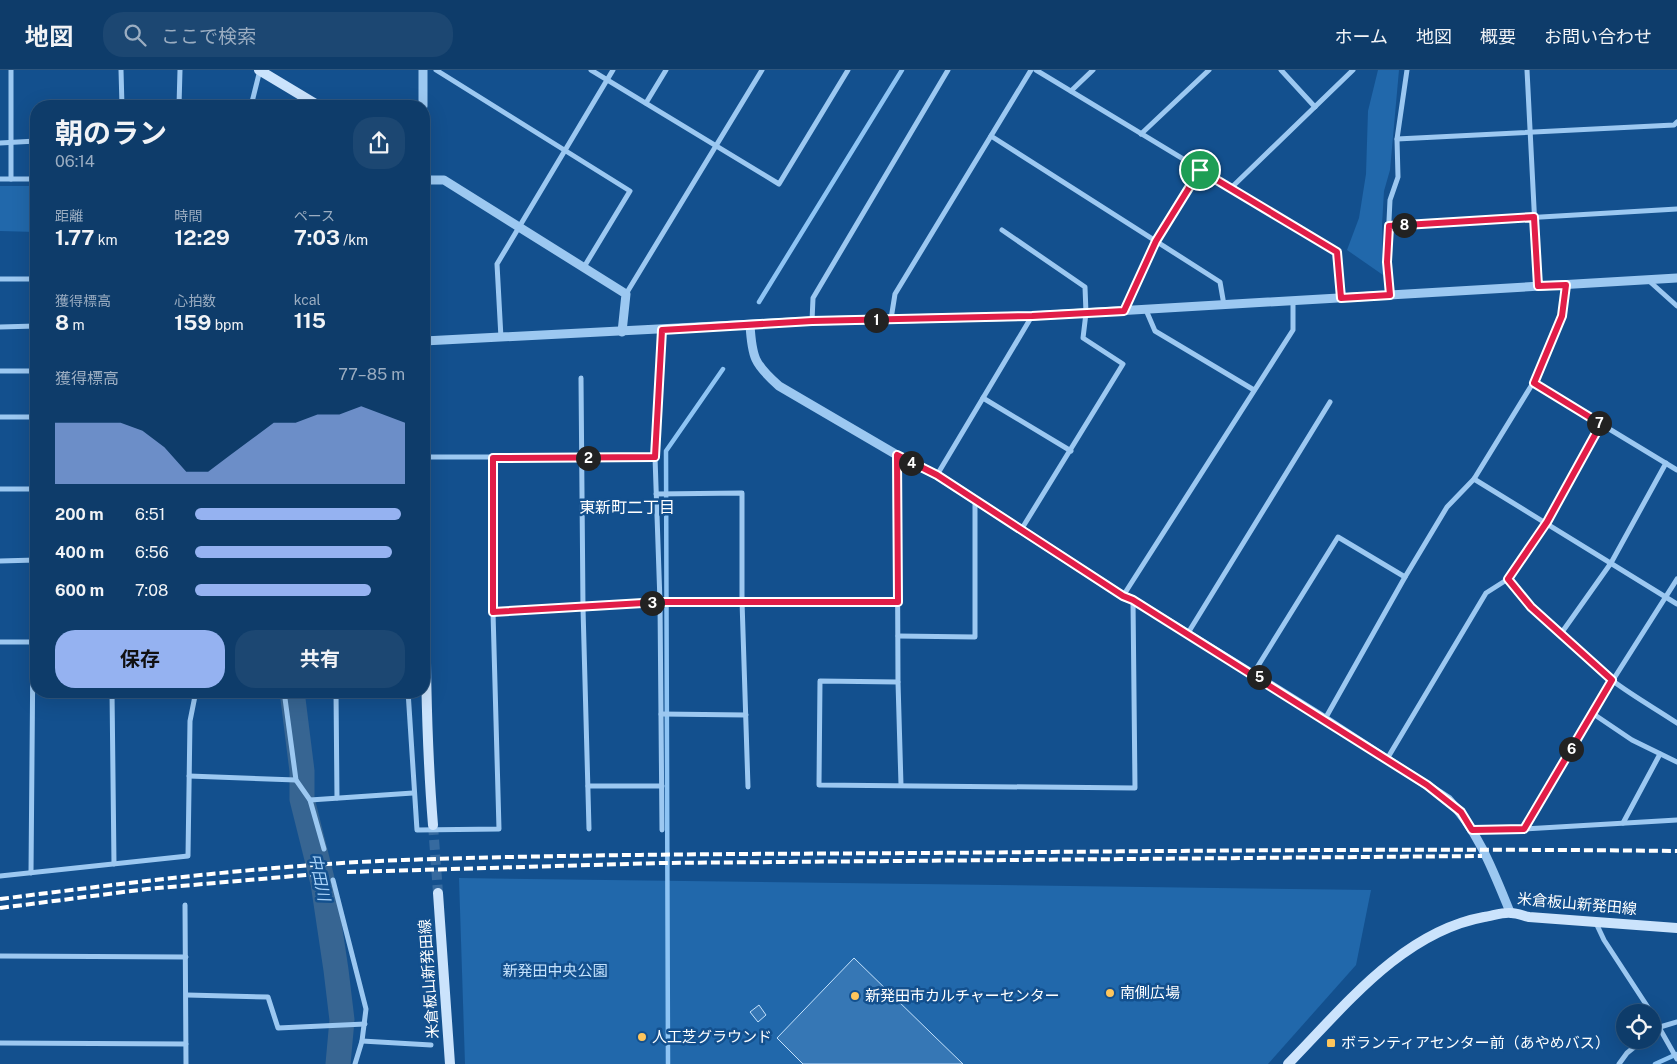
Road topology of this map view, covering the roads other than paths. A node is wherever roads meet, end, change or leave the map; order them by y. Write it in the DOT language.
graph roads {
  1 [pos="11,70"];
  2 [pos="121,70"];
  3 [pos="180,70"];
  4 [pos="260,70"];
  5 [pos="423,70"];
  6 [pos="436,70"];
  7 [pos="591,70"];
  8 [pos="613,70"];
  9 [pos="666,70"];
  10 [pos="762,70"];
  11 [pos="848,70"];
  12 [pos="948,70"];
  13 [pos="1031,70"];
  14 [pos="1036,70"];
  15 [pos="1094,70"];
  16 [pos="1209,70"];
  17 [pos="1281,70"];
  18 [pos="1352,70"];
  19 [pos="1406,70"];
  20 [pos="1527,70"];
  21 [pos="607,80"];
  22 [pos="1071,91"];
  23 [pos="122,100"];
  24 [pos="179,100"];
  25 [pos="252,100"];
  26 [pos="309,100"];
  27 [pos="423,100"];
  28 [pos="646,103"];
  29 [pos="1315,107"];
  30 [pos="1677,122"];
  31 [pos="1530,132"];
  32 [pos="1141,134"];
  33 [pos="991,136"];
  34 [pos="1397,139"];
  35 [pos="0,142"];
  36 [pos="11,142"];
  37 [pos="30,142"];
  38 [pos="716,145"];
  39 [pos="564,150"];
  40 [pos="1200,170"];
  41 [pos="0,179"];
  42 [pos="11,179"];
  43 [pos="30,179"];
  44 [pos="430,180"];
  45 [pos="1231,188"];
  46 [pos="1677,209"];
  47 [pos="1534,217"];
  48 [pos="518,226"];
  49 [pos="1389,226"];
  50 [pos="1002,230"];
  51 [pos="1156,241"];
  52 [pos="584,268"];
  53 [pos="1677,278"];
  54 [pos="0,279"];
  55 [pos="30,279"];
  56 [pos="1647,280"];
  57 [pos="1566,285"];
  58 [pos="1538,286"];
  59 [pos="626,294"];
  60 [pos="1390,295"];
  61 [pos="1341,298"];
  62 [pos="1293,301"];
  63 [pos="1224,305"];
  64 [pos="1677,306"];
  65 [pos="1146,310"];
  66 [pos="1124,311"];
  67 [pos="1086,313"];
  68 [pos="1032,316"];
  69 [pos="891,320"];
  70 [pos="812,321"];
  71 [pos="750,325"];
  72 [pos="0,326"];
  73 [pos="30,326"];
  74 [pos="662,330"];
  75 [pos="622,332"];
  76 [pos="501,338"];
  77 [pos="430,341"];
  78 [pos="0,371"];
  79 [pos="30,371"];
  80 [pos="581,378"];
  81 [pos="1534,383"];
  82 [pos="1254,390"];
  83 [pos="983,398"];
  84 [pos="1330,402"];
  85 [pos="0,417"];
  86 [pos="30,417"];
  87 [pos="1601,424"];
  88 [pos="1070,451"];
  89 [pos="897,455"];
  90 [pos="430,457"];
  91 [pos="655,457"];
  92 [pos="493,458"];
  93 [pos="582,458"];
  94 [pos="1666,463"];
  95 [pos="1677,470"];
  96 [pos="937,475"];
  97 [pos="1474,480"];
  98 [pos="0,489"];
  99 [pos="30,489"];
  100 [pos="656,494"];
  101 [pos="975,500"];
  102 [pos="1547,522"];
  103 [pos="1020,530"];
  104 [pos="30,560"];
  105 [pos="0,561"];
  106 [pos="1611,563"];
  107 [pos="1405,577"];
  108 [pos="1508,579"];
  109 [pos="1677,579"];
  110 [pos="1123,596"];
  111 [pos="1665,597"];
  112 [pos="1133,600"];
  113 [pos="742,601"];
  114 [pos="660,602"];
  115 [pos="898,602"];
  116 [pos="1677,604"];
  117 [pos="583,608"];
  118 [pos="493,612"];
  119 [pos="1188,633"];
  120 [pos="1560,635"];
  121 [pos="898,636"];
  122 [pos="0,642"];
  123 [pos="30,642"];
  124 [pos="1253,674"];
  125 [pos="1612,680"];
  126 [pos="898,682"];
  127 [pos="33,698"];
  128 [pos="112,698"];
  129 [pos="195,698"];
  130 [pos="285,698"];
  131 [pos="336,698"];
  132 [pos="408,698"];
  133 [pos="426,698"];
  134 [pos="1592,713"];
  135 [pos="662,714"];
  136 [pos="746,715"];
  137 [pos="1325,719"];
  138 [pos="1677,723"];
  139 [pos="1660,754"];
  140 [pos="1387,759"];
  141 [pos="1677,762"];
  142 [pos="189,776"];
  143 [pos="296,780"];
  144 [pos="901,785"];
  145 [pos="588,786"];
  146 [pos="662,786"];
  147 [pos="748,787"];
  148 [pos="413,793"];
  149 [pos="337,798"];
  150 [pos="310,800"];
  151 [pos="1677,820"];
  152 [pos="1623,823"];
  153 [pos="433,825"];
  154 [pos="589,829"];
  155 [pos="1524,829"];
  156 [pos="662,830"];
  157 [pos="1472,830"];
  158 [pos="324,849"];
  159 [pos="114,864"];
  160 [pos="31,873"];
  161 [pos="0,876"];
  162 [pos="333,880"];
  163 [pos="438,893"];
  164 [pos="185,905"];
  165 [pos="1510,912"];
  166 [pos="1596,922"];
  167 [pos="1677,928"];
  168 [pos="0,956"];
  169 [pos="186,957"];
  170 [pos="187,995"];
  171 [pos="1646,1004"];
  172 [pos="1677,1022"];
  173 [pos="365,1024"];
  174 [pos="1661,1027"];
  175 [pos="1661,1029"];
  176 [pos="362,1041"];
  177 [pos="0,1043"];
  178 [pos="186,1044"];
  179 [pos="431,1045"];
  180 [pos="1632,1049"];
  181 [pos="1677,1059"];
  182 [pos="186,1064"];
  183 [pos="355,1064"];
  184 [pos="450,1064"];
  185 [pos="1288,1064"];
  186 [pos="1618,1064"];
  1 -- 36 [label="street"];
  2 -- 23 [label="street"];
  3 -- 24 [label="street"];
  4 -- 25 [label="street"];
  4 -- 26 [label="main road"];
  5 -- 27 [label="street"];
  6 -- 39 [label="street"];
  7 -- 21 [label="street"];
  8 -- 21 [label="street"];
  9 -- 28 [label="street"];
  10 -- 38 [label="street"];
  11 -- 38 [label="street"];
  12 -- 70 [label="street"];
  13 -- 33 [label="street"];
  14 -- 22 [label="street"];
  15 -- 22 [label="street"];
  16 -- 32 [label="street"];
  17 -- 29 [label="street"];
  18 -- 29 [label="street"];
  19 -- 34 [label="street"];
  20 -- 31 [label="street"];
  21 -- 28 [label="street"];
  21 -- 39 [label="street"];
  22 -- 32 [label="street"];
  28 -- 38 [label="street"];
  29 -- 45 [label="street"];
  30 -- 31 [label="street"];
  31 -- 34 [label="street"];
  31 -- 47 [label="street"];
  32 -- 40 [label="street"];
  33 -- 51 [label="street"];
  33 -- 69 [label="street"];
  34 -- 49 [label="street"];
  35 -- 36 [label="street"];
  36 -- 37 [label="street"];
  36 -- 42 [label="street"];
  38 -- 59 [label="street"];
  39 -- 48 [label="street"];
  39 -- 52 [label="street"];
  40 -- 45 [label="street"];
  40 -- 51 [label="street"];
  41 -- 42 [label="street"];
  42 -- 43 [label="street"];
  44 -- 48 [label="street"];
  45 -- 61 [label="street"];
  46 -- 47 [label="street"];
  47 -- 49 [label="street"];
  47 -- 58 [label="street"];
  48 -- 52 [label="street"];
  48 -- 76 [label="street"];
  49 -- 60 [label="street"];
  50 -- 67 [label="street"];
  51 -- 63 [label="street"];
  51 -- 66 [label="street"];
  52 -- 59 [label="street"];
  53 -- 56 [label="street"];
  54 -- 55 [label="street"];
  56 -- 57 [label="street"];
  56 -- 64 [label="street"];
  57 -- 58 [label="street"];
  57 -- 81 [label="street"];
  58 -- 60 [label="street"];
  59 -- 75 [label="street"];
  60 -- 61 [label="street"];
  61 -- 62 [label="street"];
  62 -- 63 [label="street"];
  62 -- 82 [label="street"];
  63 -- 65 [label="street"];
  65 -- 66 [label="street"];
  65 -- 82 [label="street"];
  66 -- 67 [label="street"];
  67 -- 68 [label="street"];
  67 -- 88 [label="street"];
  68 -- 69 [label="street"];
  68 -- 83 [label="street"];
  69 -- 70 [label="street"];
  70 -- 71 [label="street"];
  71 -- 74 [label="street"];
  71 -- 89 [label="street"];
  72 -- 73 [label="street"];
  74 -- 75 [label="street"];
  74 -- 91 [label="street"];
  75 -- 76 [label="street"];
  76 -- 77 [label="street"];
  78 -- 79 [label="street"];
  80 -- 93 [label="street"];
  81 -- 87 [label="street"];
  81 -- 97 [label="street"];
  82 -- 110 [label="street"];
  83 -- 88 [label="street"];
  83 -- 96 [label="street"];
  84 -- 119 [label="street"];
  85 -- 86 [label="street"];
  87 -- 94 [label="street"];
  87 -- 102 [label="street"];
  88 -- 103 [label="street"];
  89 -- 96 [label="street"];
  89 -- 115 [label="street"];
  90 -- 92 [label="street"];
  91 -- 93 [label="street"];
  91 -- 100 [label="street"];
  92 -- 93 [label="street"];
  92 -- 118 [label="street"];
  93 -- 117 [label="street"];
  94 -- 95 [label="street"];
  94 -- 106 [label="street"];
  96 -- 101 [label="street"];
  97 -- 102 [label="street"];
  97 -- 107 [label="street"];
  98 -- 99 [label="street"];
  100 -- 113 [label="street"];
  100 -- 114 [label="street"];
  101 -- 103 [label="street"];
  101 -- 121 [label="street"];
  102 -- 106 [label="street"];
  102 -- 108 [label="street"];
  103 -- 110 [label="street"];
  104 -- 105 [label="street"];
  106 -- 111 [label="street"];
  106 -- 120 [label="street"];
  107 -- 124 [label="street"];
  107 -- 137 [label="street"];
  108 -- 120 [label="street"];
  108 -- 140 [label="street"];
  109 -- 111 [label="street"];
  110 -- 112 [label="street"];
  111 -- 116 [label="street"];
  111 -- 125 [label="street"];
  112 -- 119 [label="street"];
  112 -- 144 [label="street"];
  113 -- 114 [label="street"];
  113 -- 115 [label="street"];
  113 -- 136 [label="street"];
  114 -- 117 [label="street"];
  114 -- 135 [label="street"];
  115 -- 121 [label="street"];
  117 -- 118 [label="street"];
  117 -- 145 [label="street"];
  118 -- 148 [label="street"];
  119 -- 124 [label="street"];
  120 -- 125 [label="street"];
  121 -- 126 [label="street"];
  122 -- 123 [label="street"];
  124 -- 137 [label="street"];
  125 -- 134 [label="street"];
  125 -- 138 [label="street"];
  126 -- 144 [label="street"];
  126 -- 144 [label="street"];
  127 -- 160 [label="street"];
  128 -- 159 [label="street"];
  129 -- 142 [label="street"];
  130 -- 143 [label="street"];
  131 -- 149 [label="street"];
  132 -- 148 [label="street"];
  133 -- 153 [label="main road"];
  134 -- 139 [label="street"];
  134 -- 155 [label="street"];
  135 -- 136 [label="street"];
  135 -- 146 [label="street"];
  136 -- 147 [label="street"];
  137 -- 140 [label="street"];
  139 -- 141 [label="street"];
  139 -- 152 [label="street"];
  140 -- 157 [label="street"];
  142 -- 143 [label="street"];
  142 -- 159 [label="street"];
  143 -- 150 [label="street"];
  145 -- 146 [label="street"];
  145 -- 154 [label="street"];
  146 -- 156 [label="street"];
  148 -- 149 [label="street"];
  149 -- 150 [label="street"];
  150 -- 158 [label="street"];
  151 -- 152 [label="street"];
  152 -- 155 [label="street"];
  155 -- 157 [label="street"];
  157 -- 165 [label="street"];
  159 -- 160 [label="street"];
  160 -- 161 [label="street"];
  162 -- 173 [label="street"];
  163 -- 184 [label="main road, 米倉板山新発田線"];
  164 -- 169 [label="street"];
  165 -- 166 [label="main road, 米倉板山新発田線"];
  165 -- 185 [label="main road, 米倉板山新発田線"];
  166 -- 167 [label="main road, 米倉板山新発田線"];
  166 -- 171 [label="street"];
  168 -- 169 [label="street"];
  169 -- 170 [label="street"];
  170 -- 173 [label="street"];
  170 -- 178 [label="street"];
  172 -- 174 [label="street"];
  173 -- 176 [label="street"];
  175 -- 181 [label="street"];
  176 -- 179 [label="street"];
  176 -- 183 [label="street"];
  177 -- 178 [label="street"];
  178 -- 182 [label="street"];
  180 -- 186 [label="street"];
}
